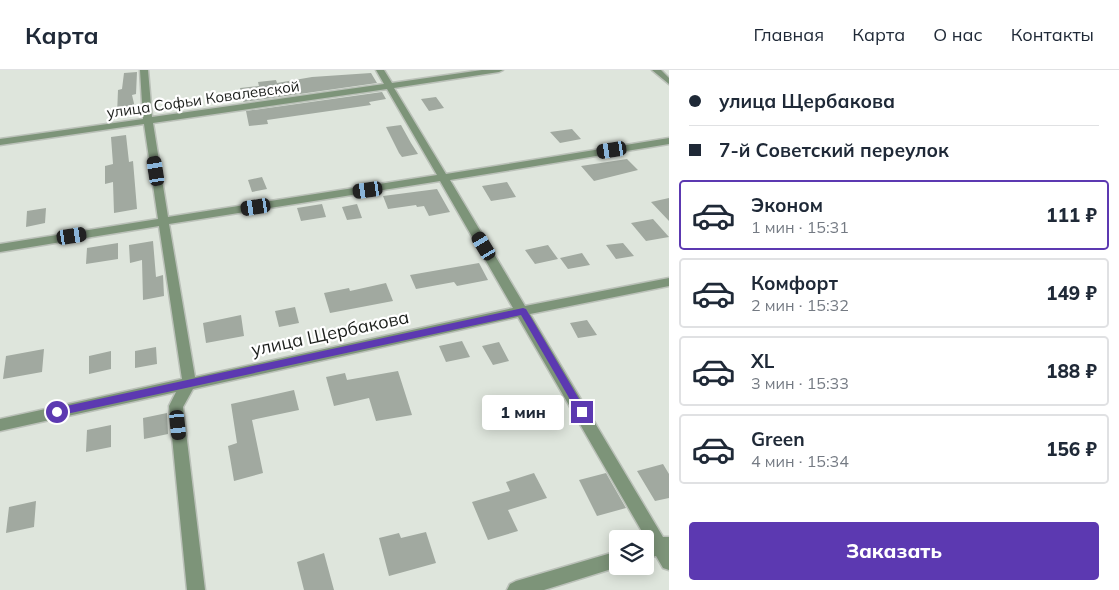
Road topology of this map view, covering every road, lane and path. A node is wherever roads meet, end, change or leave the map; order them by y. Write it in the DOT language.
graph roads {
  1 [pos="144,70"];
  2 [pos="380,70"];
  3 [pos="499,70"];
  4 [pos="656,70"];
  5 [pos="669,82"];
  6 [pos="389,85"];
  7 [pos="148,122"];
  8 [pos="669,141"];
  9 [pos="0,142"];
  10 [pos="442,179"];
  11 [pos="163,221"];
  12 [pos="0,248"];
  13 [pos="669,282"];
  14 [pos="523,311"];
  15 [pos="189,383"];
  16 [pos="0,425"];
  17 [pos="658,547"];
  18 [pos="609,562"];
  19 [pos="669,562"];
  20 [pos="196,590"];
  21 [pos="516,590"];
  1 -- 7 [label="street"];
  2 -- 6 [label="street"];
  3 -- 6 [label="street, улица Софьи Ковалевской"];
  4 -- 5 [label="street"];
  6 -- 7 [label="street, улица Софьи Ковалевской"];
  6 -- 10 [label="street"];
  7 -- 9 [label="street, улица Софьи Ковалевской"];
  7 -- 11 [label="street"];
  8 -- 10 [label="street"];
  10 -- 11 [label="street"];
  10 -- 14 [label="street"];
  11 -- 12 [label="street"];
  11 -- 15 [label="street"];
  13 -- 14 [label="street, улица Щербакова"];
  14 -- 15 [label="street, улица Щербакова"];
  14 -- 17 [label="street"];
  15 -- 16 [label="street, улица Щербакова"];
  15 -- 20 [label="street"];
  17 -- 19 [label="street"];
  18 -- 21 [label="street"];
}
